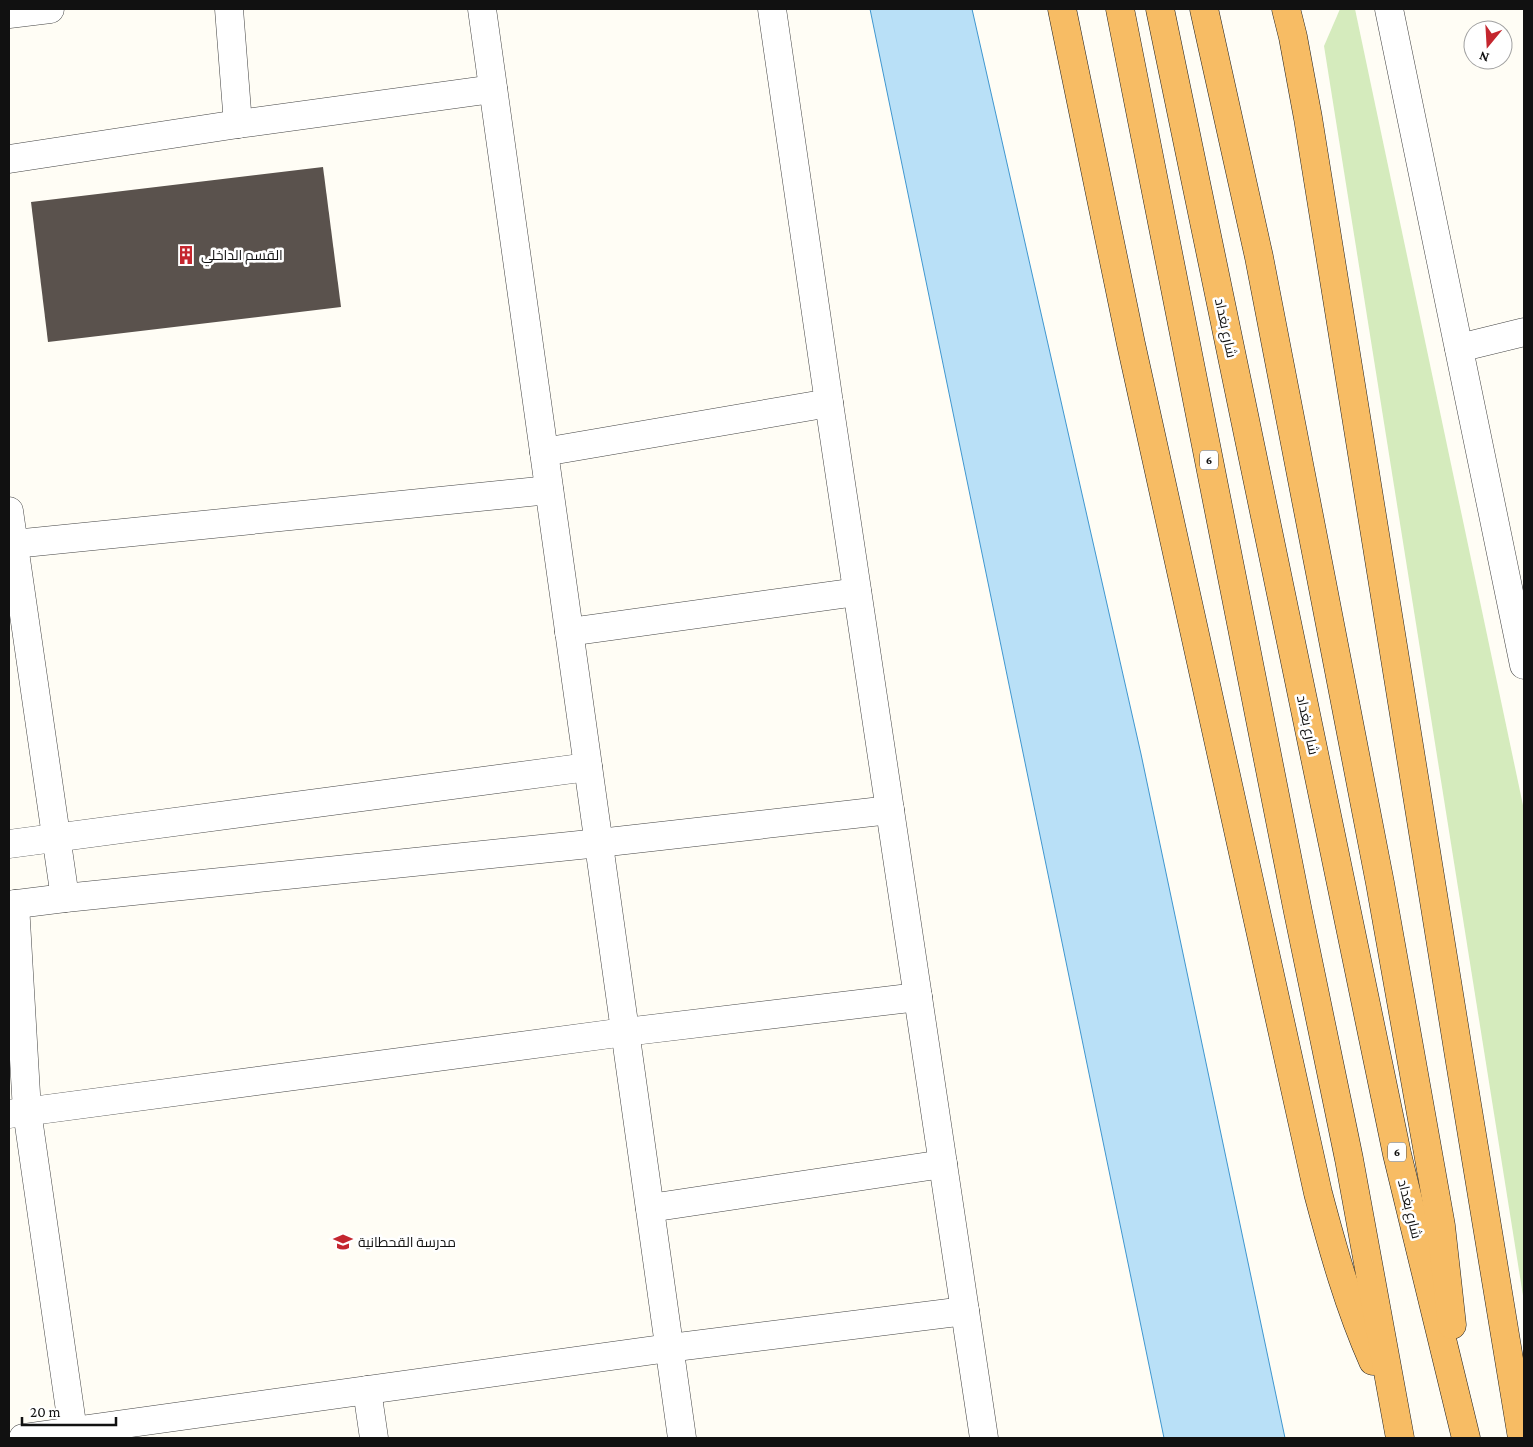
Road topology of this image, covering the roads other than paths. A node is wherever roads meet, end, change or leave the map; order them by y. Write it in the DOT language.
graph roads {
  1 [pos="50,9"];
  2 [pos="229,9"];
  3 [pos="482,9"];
  4 [pos="772,9"];
  5 [pos="1062,9"];
  6 [pos="1120,9"];
  7 [pos="1160,9"];
  8 [pos="1204,9"];
  9 [pos="1286,9"];
  10 [pos="1389,9"];
  11 [pos="9,14"];
  12 [pos="493,88"];
  13 [pos="238,124"];
  14 [pos="9,159"];
  15 [pos="1524,332"];
  16 [pos="1459,348"];
  17 [pos="829,402"];
  18 [pos="544,452"];
  19 [pos="550,490"];
  20 [pos="9,511"];
  21 [pos="14,544"];
  22 [pos="857,592"];
  23 [pos="15,600"];
  24 [pos="569,632"];
  25 [pos="1524,665"];
  26 [pos="588,767"];
  27 [pos="890,810"];
  28 [pos="56,837"];
  29 [pos="599,843"];
  30 [pos="9,844"];
  31 [pos="65,898"];
  32 [pos="12,904"];
  33 [pos="918,997"];
  34 [pos="625,1032"];
  35 [pos="18,1112"];
  36 [pos="943,1164"];
  37 [pos="650,1208"];
  38 [pos="965,1311"];
  39 [pos="670,1348"];
  40 [pos="367,1390"];
  41 [pos="1457,1403"];
  42 [pos="1394,1408"];
  43 [pos="73,1435"];
  44 [pos="23,1438"];
  45 [pos="374,1438"];
  46 [pos="682,1438"];
  47 [pos="984,1438"];
  48 [pos="1400,1438"];
  49 [pos="1466,1438"];
  50 [pos="1522,1438"];
  1 -- 11 [label="street"];
  2 -- 13 [label="street"];
  3 -- 12 [label="street"];
  4 -- 17 [label="street"];
  5 -- 42 [label="highway"];
  6 -- 42 [label="highway, 6"];
  7 -- 41 [label="highway, شارع بغداد / 6"];
  8 -- 41 [label="highway"];
  9 -- 50 [label="highway"];
  10 -- 16 [label="street"];
  12 -- 13 [label="street"];
  12 -- 18 [label="street"];
  13 -- 14 [label="street"];
  15 -- 16 [label="street"];
  16 -- 25 [label="street"];
  17 -- 18 [label="street"];
  17 -- 22 [label="street"];
  18 -- 19 [label="street"];
  19 -- 21 [label="street"];
  19 -- 24 [label="street"];
  20 -- 21 [label="street"];
  21 -- 23 [label="street"];
  22 -- 24 [label="street"];
  22 -- 27 [label="street"];
  23 -- 28 [label="street"];
  24 -- 26 [label="street"];
  26 -- 28 [label="street"];
  26 -- 29 [label="street"];
  27 -- 29 [label="street"];
  27 -- 33 [label="street"];
  28 -- 30 [label="street"];
  28 -- 31 [label="street"];
  29 -- 31 [label="street"];
  29 -- 34 [label="street"];
  31 -- 32 [label="street"];
  32 -- 35 [label="street"];
  33 -- 34 [label="street"];
  33 -- 36 [label="street"];
  34 -- 35 [label="street"];
  34 -- 37 [label="street"];
  35 -- 43 [label="street"];
  36 -- 37 [label="street"];
  36 -- 38 [label="street"];
  37 -- 39 [label="street"];
  38 -- 39 [label="street"];
  38 -- 47 [label="street"];
  39 -- 40 [label="street"];
  39 -- 46 [label="street"];
  40 -- 43 [label="street"];
  40 -- 45 [label="street"];
  41 -- 49 [label="highway, شارع بغداد / 6"];
  42 -- 48 [label="highway, 6"];
  43 -- 44 [label="street"];
}
